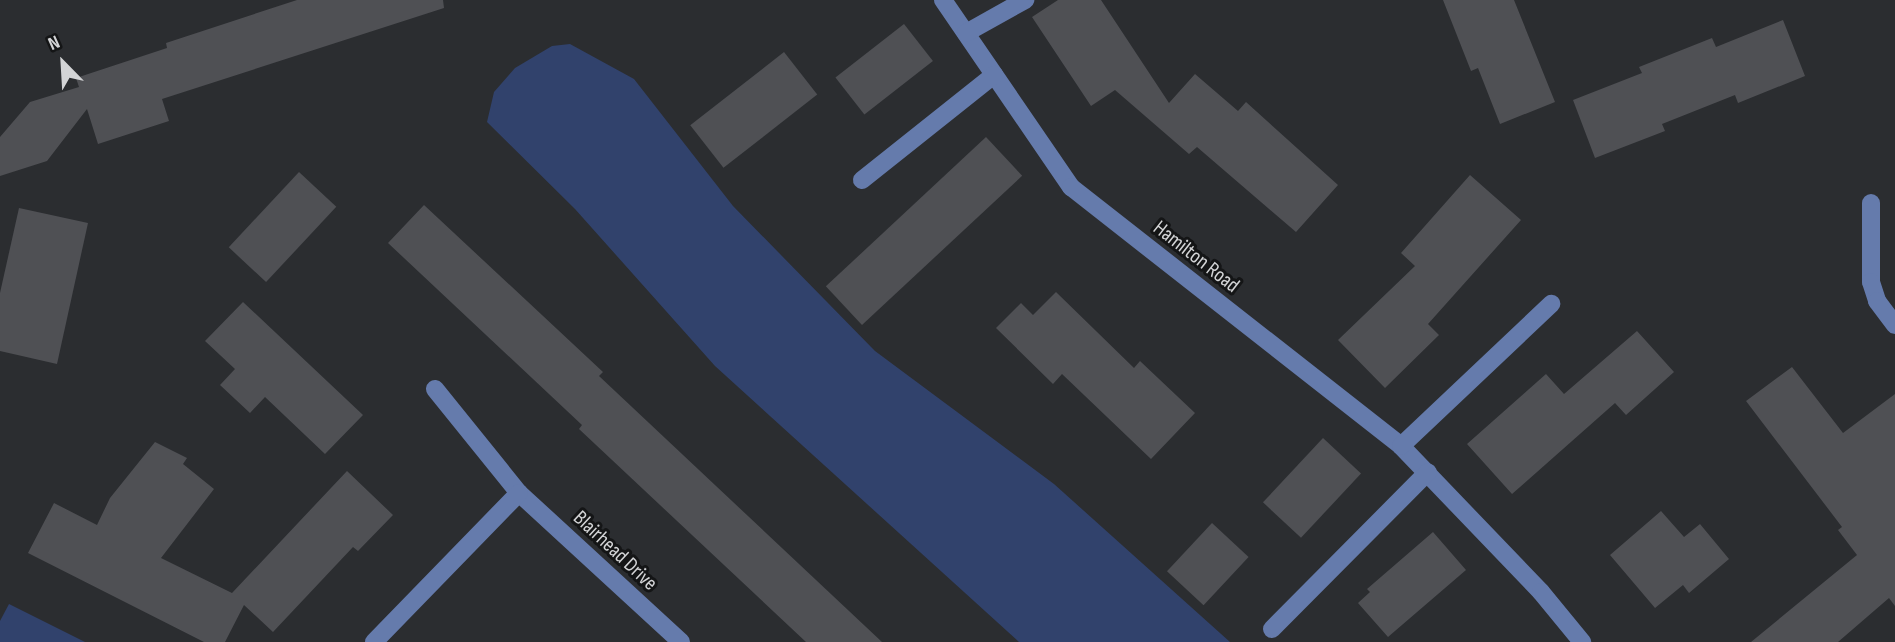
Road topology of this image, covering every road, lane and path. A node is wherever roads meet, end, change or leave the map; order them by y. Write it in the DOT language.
graph roads {
  1 [pos="943,0"];
  2 [pos="1025,0"];
  3 [pos="966,33"];
  4 [pos="994,75"];
  5 [pos="862,180"];
  6 [pos="1871,203"];
  7 [pos="1551,304"];
  8 [pos="1895,325"];
  9 [pos="435,389"];
  10 [pos="1401,446"];
  11 [pos="1428,472"];
  12 [pos="519,493"];
  13 [pos="1272,629"];
  14 [pos="374,642"];
  15 [pos="681,642"];
  16 [pos="1582,642"];
  1 -- 3 [label="street, Hamilton Road"];
  2 -- 3 [label="street"];
  3 -- 4 [label="street, Hamilton Road"];
  4 -- 5 [label="street"];
  4 -- 10 [label="street, Hamilton Road"];
  6 -- 8 [label="street"];
  7 -- 10 [label="street"];
  9 -- 12 [label="street, Blairhead Drive"];
  10 -- 11 [label="street, Hamilton Road"];
  11 -- 13 [label="street"];
  11 -- 16 [label="street, Hamilton Road"];
  12 -- 14 [label="street"];
  12 -- 15 [label="street, Blairhead Drive"];
}
